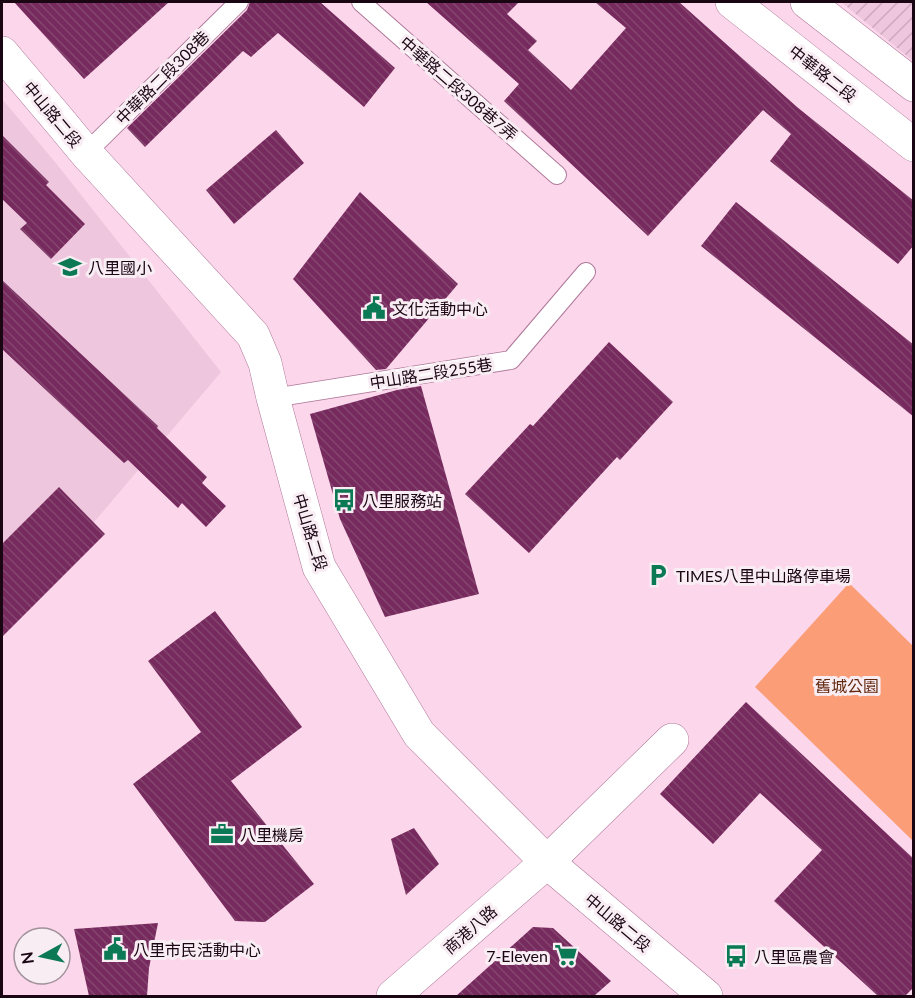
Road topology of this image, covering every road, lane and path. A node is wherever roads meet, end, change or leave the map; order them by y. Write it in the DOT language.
graph roads {
  1 [pos="239,2"];
  2 [pos="361,2"];
  3 [pos="732,2"];
  4 [pos="807,2"];
  5 [pos="2,53"];
  6 [pos="914,85"];
  7 [pos="914,145"];
  8 [pos="86,153"];
  9 [pos="557,174"];
  10 [pos="586,272"];
  11 [pos="273,398"];
  12 [pos="672,740"];
  13 [pos="547,862"];
  14 [pos="393,996"];
  15 [pos="706,996"];
  1 -- 8 [label="lane, 中華路二段308巷"];
  2 -- 9 [label="lane, 中華路二段308巷7弄"];
  3 -- 7 [label="main road, 中華路二段"];
  4 -- 6 [label="main road"];
  5 -- 8 [label="main road, 中山路二段"];
  8 -- 11 [label="main road, 中山路二段"];
  10 -- 11 [label="lane, 中山路二段255巷"];
  11 -- 13 [label="main road, 中山路二段"];
  12 -- 13 [label="main road, 商港八路"];
  13 -- 14 [label="main road, 商港八路"];
  13 -- 15 [label="main road, 中山路二段"];
}
